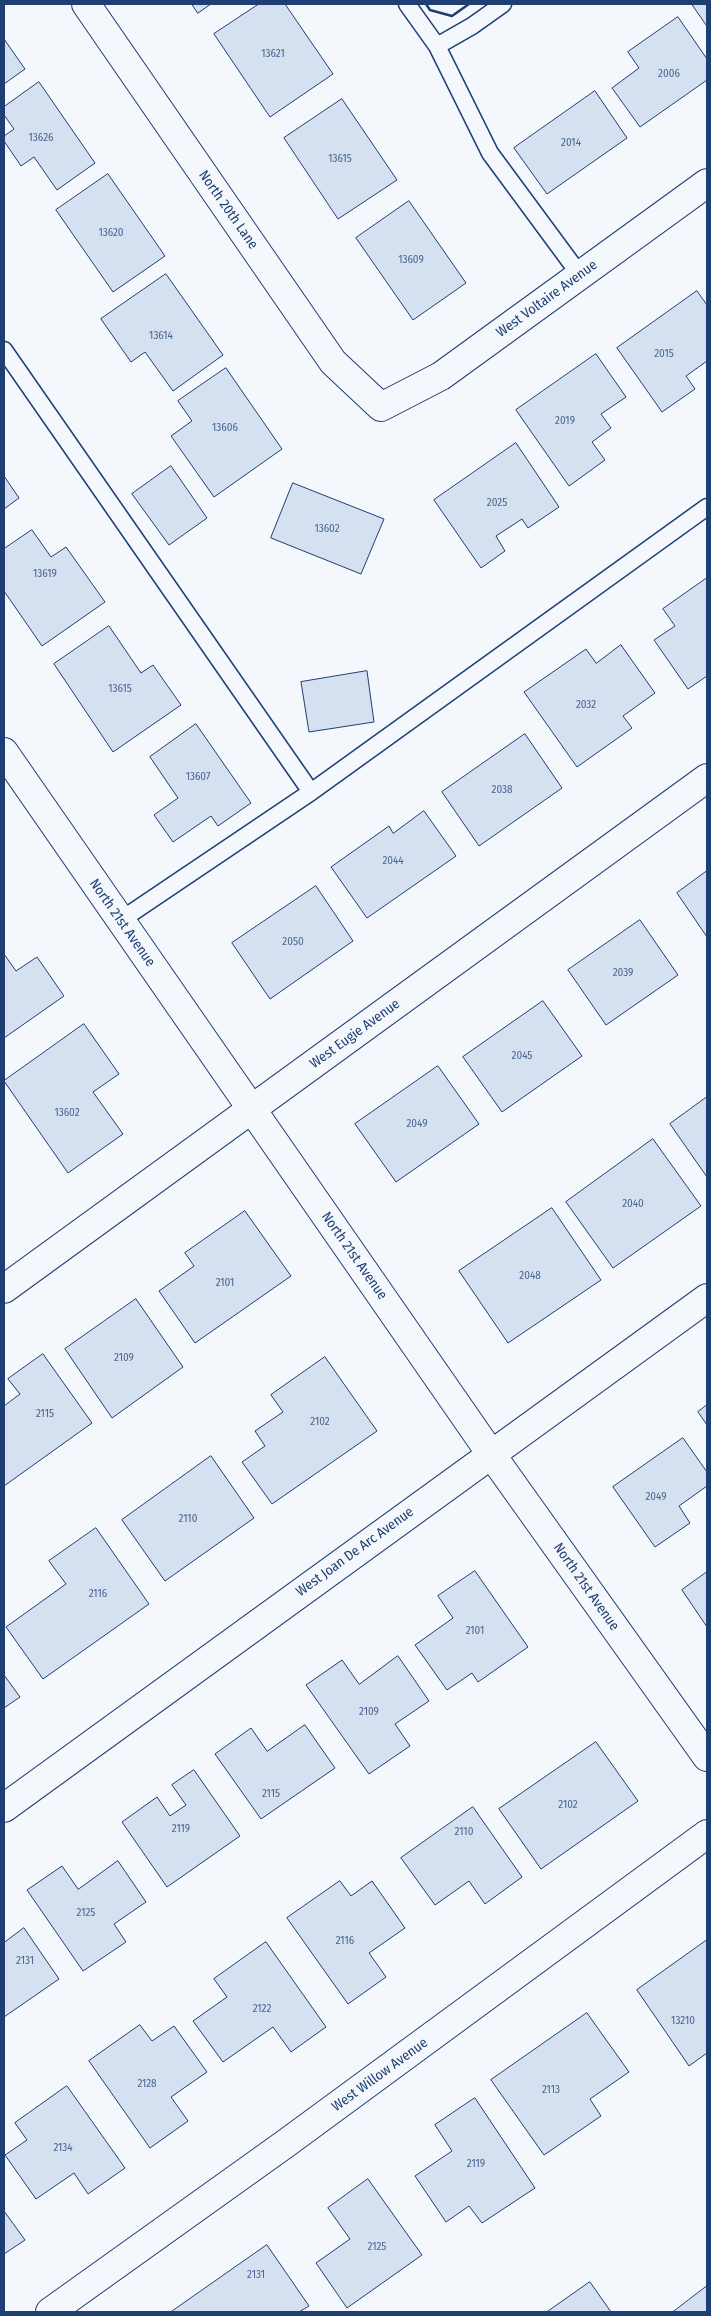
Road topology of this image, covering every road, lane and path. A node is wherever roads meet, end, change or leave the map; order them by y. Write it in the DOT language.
graph roads {
  1 [pos="86,4"];
  2 [pos="407,4"];
  3 [pos="503,4"];
  4 [pos="438,46"];
  5 [pos="707,183"];
  6 [pos="580,275"];
  7 [pos="4,350"];
  8 [pos="381,407"];
  9 [pos="707,507"];
  10 [pos="4,752"];
  11 [pos="707,778"];
  12 [pos="311,792"];
  13 [pos="120,920"];
  14 [pos="252,1109"];
  15 [pos="4,1289"];
  16 [pos="707,1298"];
  17 [pos="491,1454"];
  18 [pos="707,1757"];
  19 [pos="4,1808"];
  20 [pos="707,1834"];
  21 [pos="50,2312"];
  1 -- 8 [label="street, North 20th Lane"];
  2 -- 4 [label="lane"];
  3 -- 4 [label="lane"];
  4 -- 6 [label="lane"];
  5 -- 6 [label="street, West Voltaire Avenue"];
  6 -- 8 [label="street, West Voltaire Avenue"];
  7 -- 12 [label="lane"];
  9 -- 12 [label="lane"];
  10 -- 13 [label="street, North 21st Avenue"];
  11 -- 14 [label="street, West Eugie Avenue"];
  12 -- 13 [label="lane"];
  13 -- 14 [label="street, North 21st Avenue"];
  14 -- 15 [label="street, West Eugie Avenue"];
  14 -- 17 [label="street, North 21st Avenue"];
  16 -- 17 [label="street, West Joan De Arc Avenue"];
  17 -- 18 [label="street, North 21st Avenue"];
  17 -- 19 [label="street, West Joan De Arc Avenue"];
  20 -- 21 [label="street, West Willow Avenue"];
}
